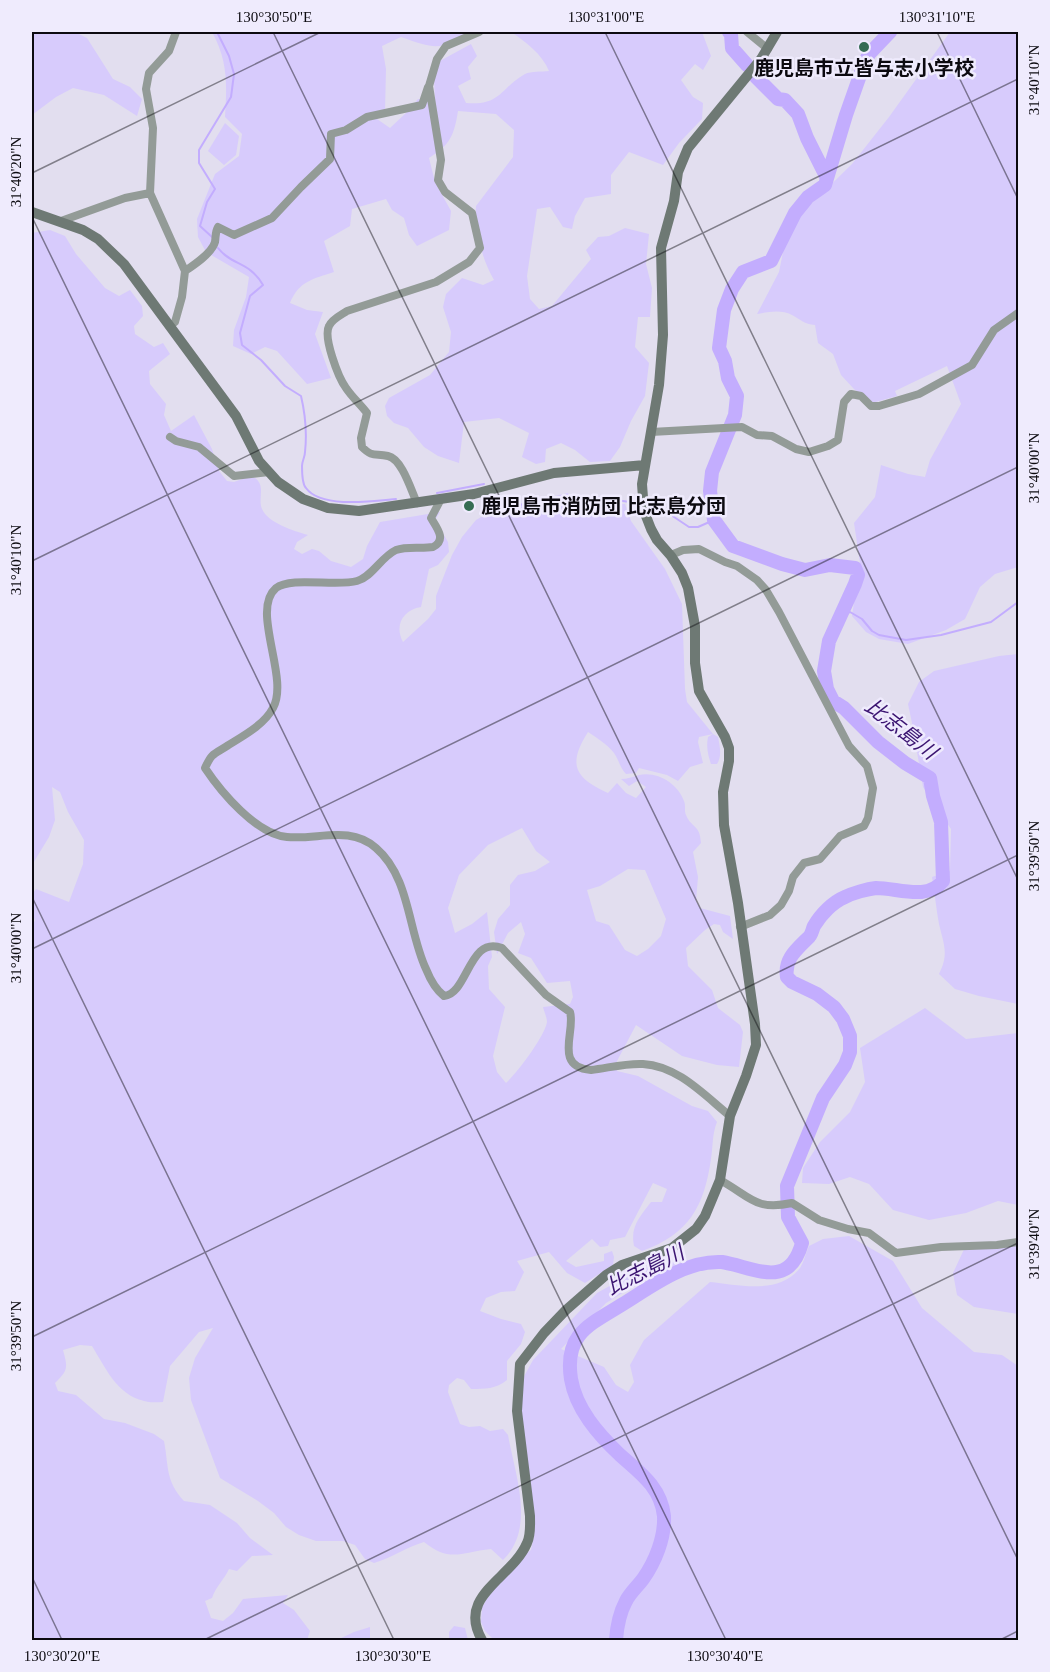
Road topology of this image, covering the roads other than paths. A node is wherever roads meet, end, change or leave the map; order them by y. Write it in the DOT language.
graph roads {
  1 [pos="176,32"];
  2 [pos="480,32"];
  3 [pos="747,32"];
  4 [pos="777,32"];
  5 [pos="768,49"];
  6 [pos="429,86"];
  7 [pos="150,193"];
  8 [pos="32,212"];
  9 [pos="61,221"];
  10 [pos="185,271"];
  11 [pos="1018,313"];
  12 [pos="170,326"];
  13 [pos="651,432"];
  14 [pos="170,437"];
  15 [pos="645,465"];
  16 [pos="268,472"];
  17 [pos="441,499"];
  18 [pos="417,503"];
  19 [pos="671,555"];
  20 [pos="740,927"];
  21 [pos="729,1116"];
  22 [pos="720,1180"];
  23 [pos="1018,1242"];
  24 [pos="482,1641"];
  1 -- 7 [label="street"];
  2 -- 6 [label="street"];
  3 -- 5 [label="street"];
  4 -- 5 [label="street"];
  5 -- 13 [label="street"];
  6 -- 10 [label="street"];
  6 -- 18 [label="street"];
  7 -- 9 [label="street"];
  7 -- 10 [label="street"];
  8 -- 9 [label="street"];
  9 -- 12 [label="street"];
  10 -- 12 [label="street"];
  11 -- 13 [label="street"];
  12 -- 16 [label="street"];
  13 -- 15 [label="street"];
  14 -- 16 [label="street"];
  15 -- 17 [label="street"];
  15 -- 19 [label="street"];
  16 -- 18 [label="street"];
  17 -- 18 [label="street"];
  17 -- 21 [label="street"];
  19 -- 20 [label="street"];
  19 -- 20 [label="street"];
  20 -- 21 [label="street"];
  21 -- 22 [label="street"];
  22 -- 23 [label="street"];
  22 -- 24 [label="street"];
}
